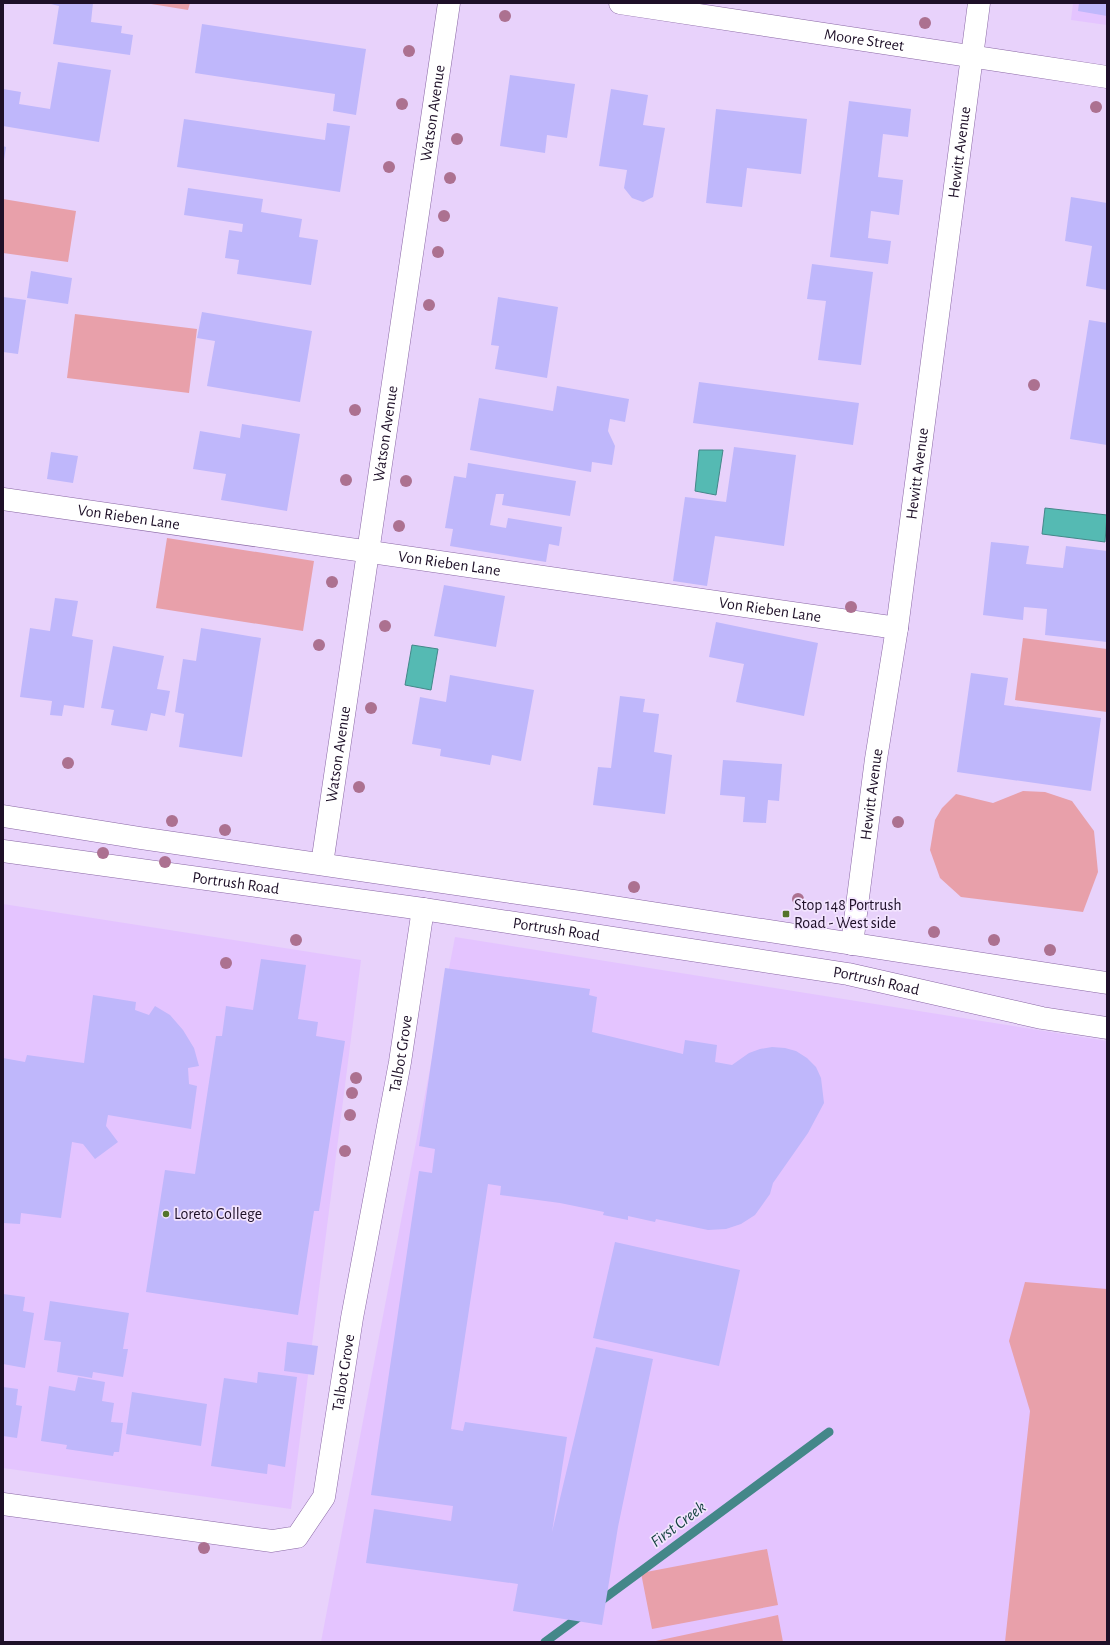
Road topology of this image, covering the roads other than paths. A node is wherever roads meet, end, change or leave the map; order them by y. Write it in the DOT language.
graph roads {
  1 [pos="448,3"];
  2 [pos="620,3"];
  3 [pos="980,3"];
  4 [pos="972,57"];
  5 [pos="1107,77"];
  6 [pos="3,499"];
  7 [pos="367,552"];
  8 [pos="897,628"];
  9 [pos="3,816"];
  10 [pos="3,851"];
  11 [pos="322,864"];
  12 [pos="423,909"];
  13 [pos="852,944"];
  14 [pos="1107,983"];
  15 [pos="1107,1028"];
  16 [pos="3,1504"];
  1 -- 7 [label="main road, Watson Avenue"];
  2 -- 4 [label="main road, Moore Street"];
  3 -- 4 [label="main road, Hewitt Avenue"];
  4 -- 5 [label="main road, Moore Street"];
  4 -- 8 [label="main road, Hewitt Avenue"];
  6 -- 7 [label="main road, Von Rieben Lane"];
  7 -- 8 [label="main road, Von Rieben Lane"];
  7 -- 11 [label="main road, Watson Avenue"];
  8 -- 13 [label="main road, Hewitt Avenue"];
  9 -- 11 [label="main road, Portrush Road"];
  10 -- 12 [label="main road, Portrush Road"];
  11 -- 13 [label="main road, Portrush Road"];
  12 -- 15 [label="main road, Portrush Road"];
  12 -- 16 [label="main road, Talbot Grove"];
  13 -- 14 [label="main road, Portrush Road"];
}
